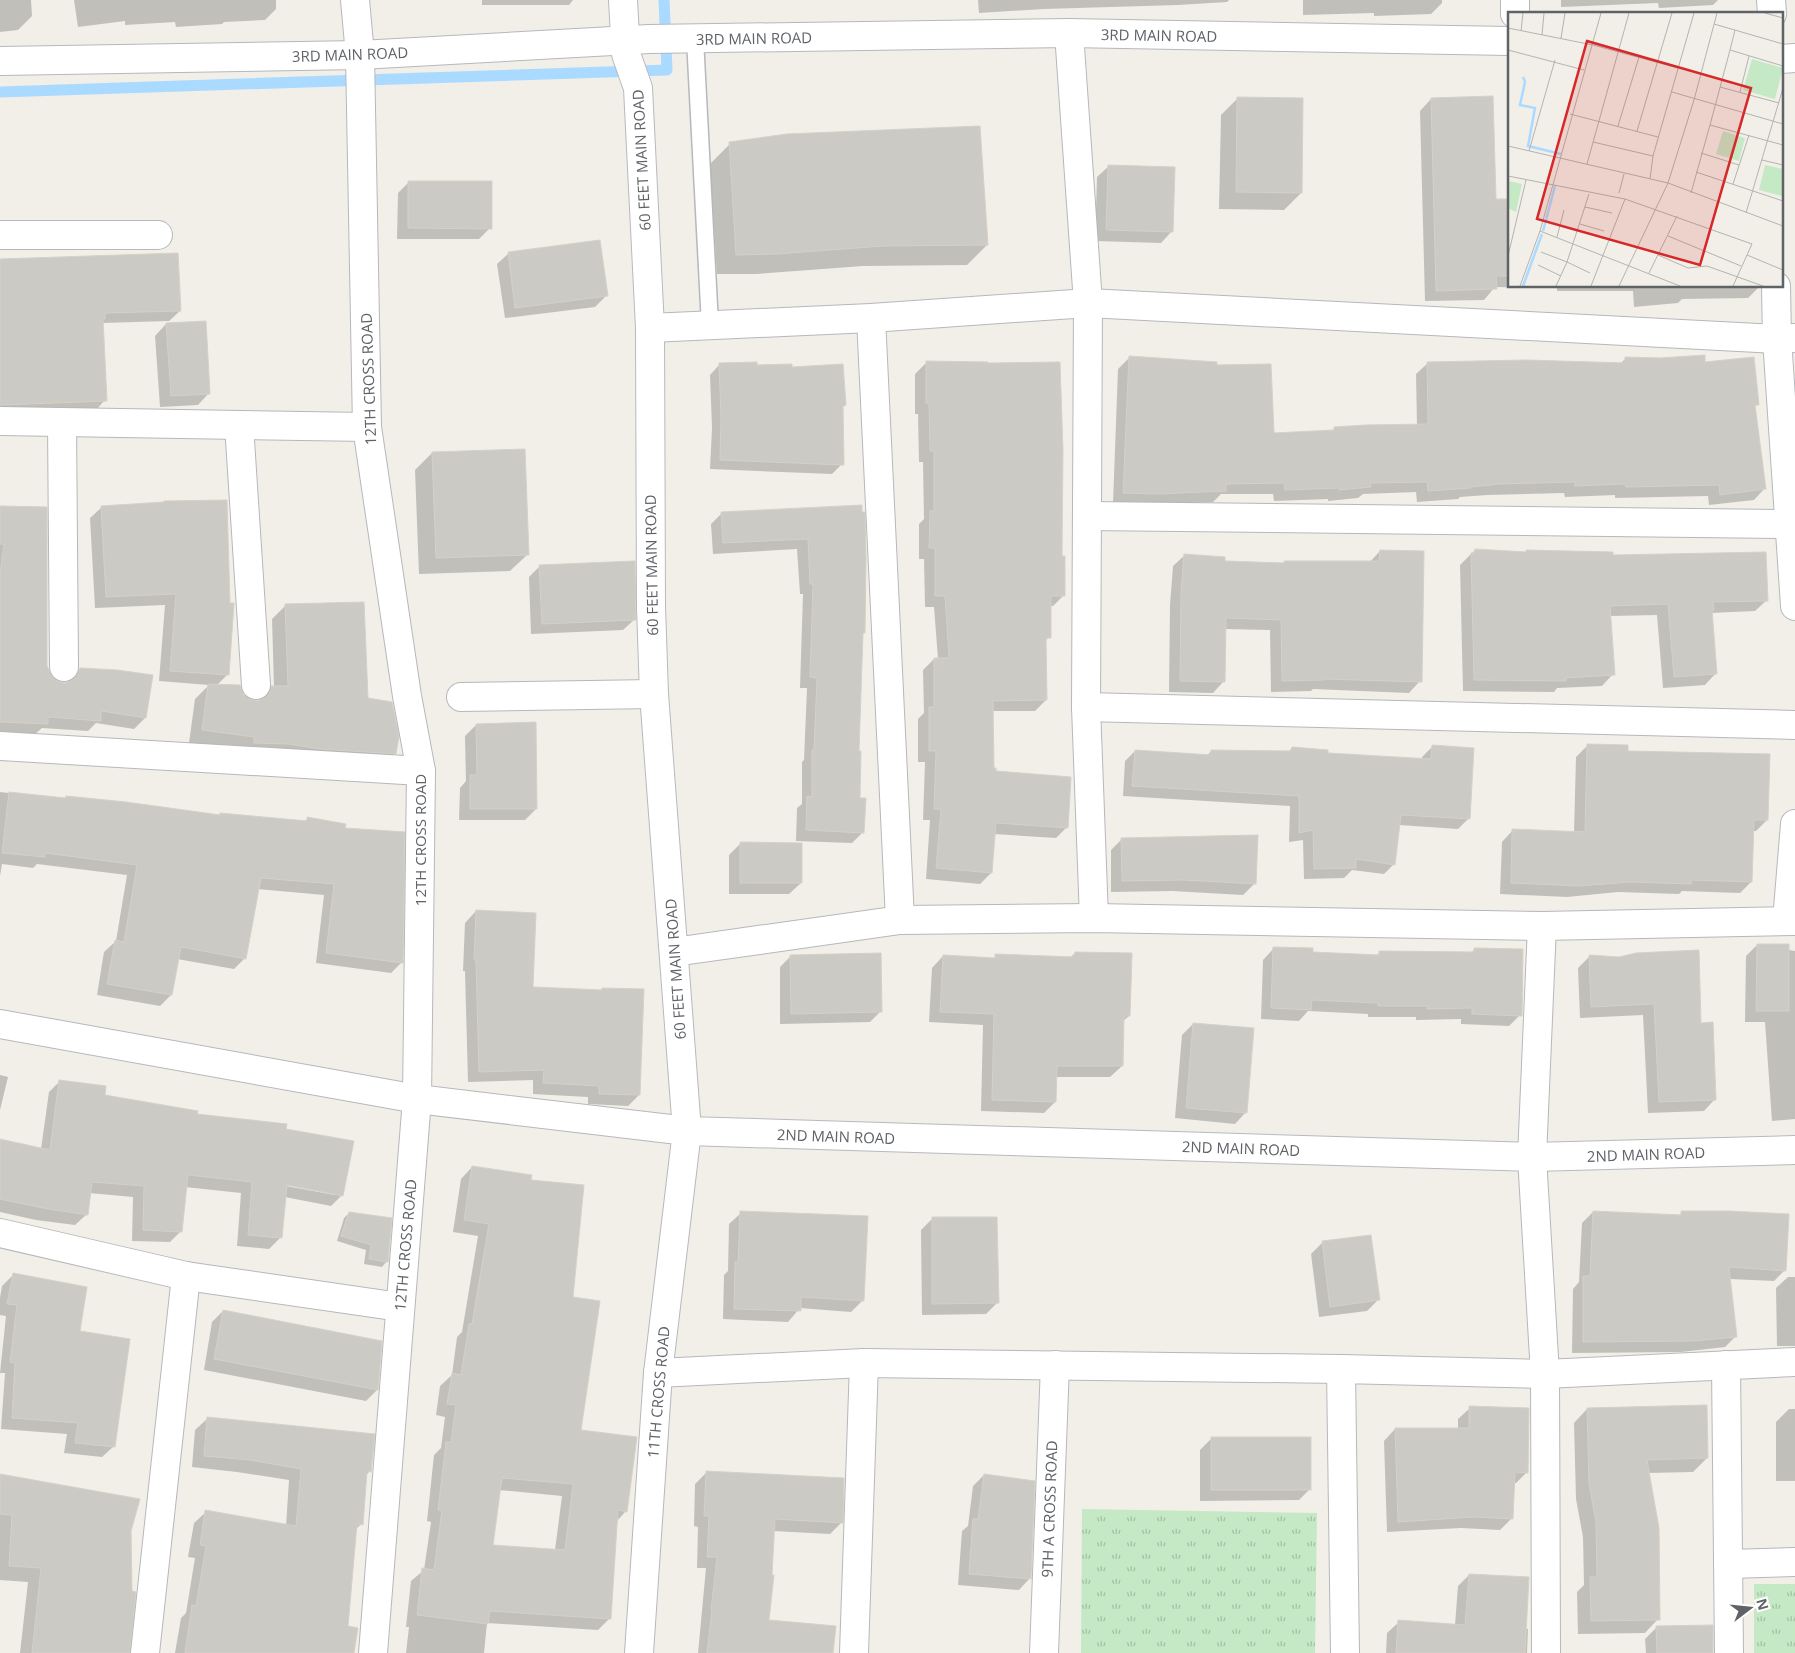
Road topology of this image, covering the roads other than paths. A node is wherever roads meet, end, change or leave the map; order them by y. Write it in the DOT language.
graph roads {
  1 [pos="355,0"];
  2 [pos="623,0"];
  3 [pos="1069,33"];
  4 [pos="689,39"];
  5 [pos="1508,41"];
  6 [pos="633,44"];
  7 [pos="360,55"];
  8 [pos="1795,58"];
  9 [pos="1782,59"];
  10 [pos="0,61"];
  11 [pos="0,235"];
  12 [pos="158,235"];
  13 [pos="1776,288"];
  14 [pos="1088,304"];
  15 [pos="871,318"];
  16 [pos="710,325"];
  17 [pos="650,328"];
  18 [pos="1786,338"];
  19 [pos="0,421"];
  20 [pos="62,422"];
  21 [pos="240,425"];
  22 [pos="367,427"];
  23 [pos="1086,516"];
  24 [pos="1790,524"];
  25 [pos="1795,606"];
  26 [pos="64,667"];
  27 [pos="256,685"];
  28 [pos="654,694"];
  29 [pos="461,697"];
  30 [pos="1086,707"];
  31 [pos="1795,724"];
  32 [pos="0,746"];
  33 [pos="421,771"];
  34 [pos="1795,824"];
  35 [pos="1094,918"];
  36 [pos="900,920"];
  37 [pos="1791,921"];
  38 [pos="1542,926"];
  39 [pos="674,952"];
  40 [pos="0,1024"];
  41 [pos="416,1099"];
  42 [pos="687,1131"];
  43 [pos="1795,1150"];
  44 [pos="1532,1158"];
  45 [pos="0,1233"];
  46 [pos="186,1276"];
  47 [pos="400,1307"];
  48 [pos="1795,1362"];
  49 [pos="864,1363"];
  50 [pos="1055,1365"];
  51 [pos="1726,1365"];
  52 [pos="1341,1369"];
  53 [pos="658,1373"];
  54 [pos="1545,1374"];
  55 [pos="1795,1562"];
  56 [pos="1728,1564"];
  57 [pos="145,1653"];
  58 [pos="373,1653"];
  59 [pos="639,1653"];
  60 [pos="854,1653"];
  61 [pos="1044,1653"];
  62 [pos="1345,1653"];
  63 [pos="1546,1653"];
  64 [pos="1729,1653"];
  1 -- 7 [label="street, 12TH CROSS ROAD"];
  2 -- 6 [label="street, 60 FEET MAIN ROAD"];
  3 -- 4 [label="street, 3RD MAIN ROAD"];
  3 -- 5 [label="street, 3RD MAIN ROAD"];
  3 -- 14 [label="street"];
  4 -- 6 [label="street, 3RD MAIN ROAD"];
  4 -- 16 [label="lane"];
  6 -- 7 [label="street, 3RD MAIN ROAD"];
  6 -- 17 [label="street, 60 FEET MAIN ROAD"];
  7 -- 10 [label="street, 3RD MAIN ROAD"];
  7 -- 22 [label="street, 12TH CROSS ROAD"];
  8 -- 9 [label="street"];
  11 -- 12 [label="street"];
  13 -- 18 [label="street"];
  14 -- 15 [label="street"];
  14 -- 18 [label="street"];
  14 -- 23 [label="street"];
  15 -- 16 [label="street"];
  15 -- 36 [label="street"];
  16 -- 17 [label="street"];
  17 -- 28 [label="street, 60 FEET MAIN ROAD"];
  18 -- 24 [label="street"];
  19 -- 20 [label="street"];
  20 -- 21 [label="street"];
  20 -- 26 [label="street"];
  21 -- 22 [label="street"];
  21 -- 27 [label="street"];
  22 -- 33 [label="street, 12TH CROSS ROAD"];
  23 -- 24 [label="street"];
  23 -- 30 [label="street"];
  24 -- 25 [label="street"];
  28 -- 29 [label="street"];
  28 -- 39 [label="street, 60 FEET MAIN ROAD"];
  30 -- 31 [label="street"];
  30 -- 35 [label="street"];
  32 -- 33 [label="street"];
  33 -- 41 [label="street, 12TH CROSS ROAD"];
  34 -- 37 [label="street"];
  35 -- 36 [label="street"];
  35 -- 38 [label="street"];
  36 -- 39 [label="street"];
  37 -- 38 [label="street"];
  38 -- 44 [label="street"];
  39 -- 42 [label="street, 60 FEET MAIN ROAD"];
  40 -- 41 [label="street, 2ND MAIN ROAD"];
  41 -- 42 [label="street, 2ND MAIN ROAD"];
  41 -- 47 [label="street, 12TH CROSS ROAD"];
  42 -- 44 [label="street, 2ND MAIN ROAD"];
  42 -- 53 [label="street, 11TH CROSS ROAD"];
  43 -- 44 [label="street, 2ND MAIN ROAD"];
  44 -- 54 [label="street"];
  45 -- 46 [label="street"];
  46 -- 47 [label="street"];
  46 -- 57 [label="street"];
  47 -- 58 [label="street, 12TH CROSS ROAD"];
  48 -- 51 [label="street"];
  49 -- 50 [label="street"];
  49 -- 53 [label="street"];
  49 -- 60 [label="street"];
  50 -- 52 [label="street"];
  50 -- 61 [label="street, 9TH A CROSS ROAD"];
  51 -- 54 [label="street"];
  51 -- 56 [label="street"];
  52 -- 54 [label="street"];
  52 -- 62 [label="street"];
  53 -- 59 [label="street, 11TH CROSS ROAD"];
  54 -- 63 [label="street"];
  55 -- 56 [label="street"];
  56 -- 64 [label="street"];
}
